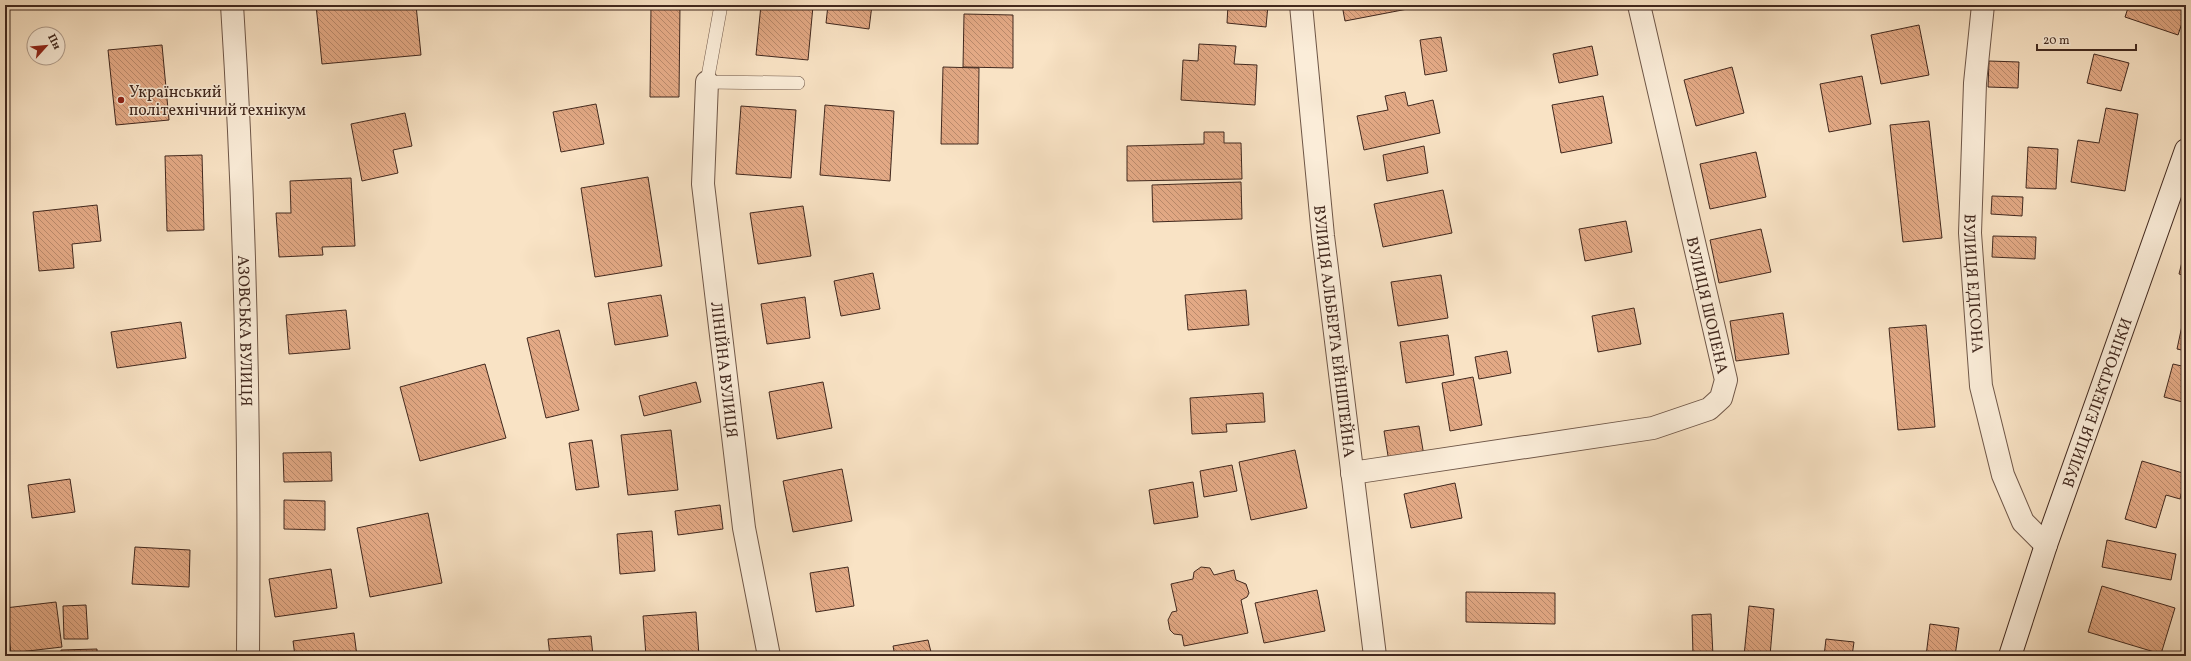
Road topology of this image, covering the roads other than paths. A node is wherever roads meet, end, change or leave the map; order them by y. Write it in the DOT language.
graph roads {
  1 [pos="232,5"];
  2 [pos="721,5"];
  3 [pos="1301,5"];
  4 [pos="1639,5"];
  5 [pos="1983,5"];
  6 [pos="707,82"];
  7 [pos="798,83"];
  8 [pos="2186,150"];
  9 [pos="1352,473"];
  10 [pos="2046,545"];
  11 [pos="248,656"];
  12 [pos="769,656"];
  13 [pos="1374,656"];
  14 [pos="2010,656"];
  1 -- 11 [label="street, АЗОВСЬКА ВУЛИЦЯ"];
  2 -- 6 [label="lane"];
  3 -- 9 [label="street, ВУЛИЦЯ АЛЬБЕРТА ЕЙНШТЕЙНА"];
  4 -- 9 [label="street, ВУЛИЦЯ ШОПЕНА"];
  5 -- 10 [label="street, ВУЛИЦЯ ЕДІСОНА"];
  6 -- 7 [label="lane"];
  6 -- 12 [label="street, ЛІНІЙНА ВУЛИЦЯ"];
  8 -- 10 [label="street, ВУЛИЦЯ ЕЛЕКТРОНІКИ"];
  9 -- 13 [label="street, ВУЛИЦЯ АЛЬБЕРТА ЕЙНШТЕЙНА"];
  10 -- 14 [label="street, ВУЛИЦЯ ЕЛЕКТРОНІКИ"];
}
